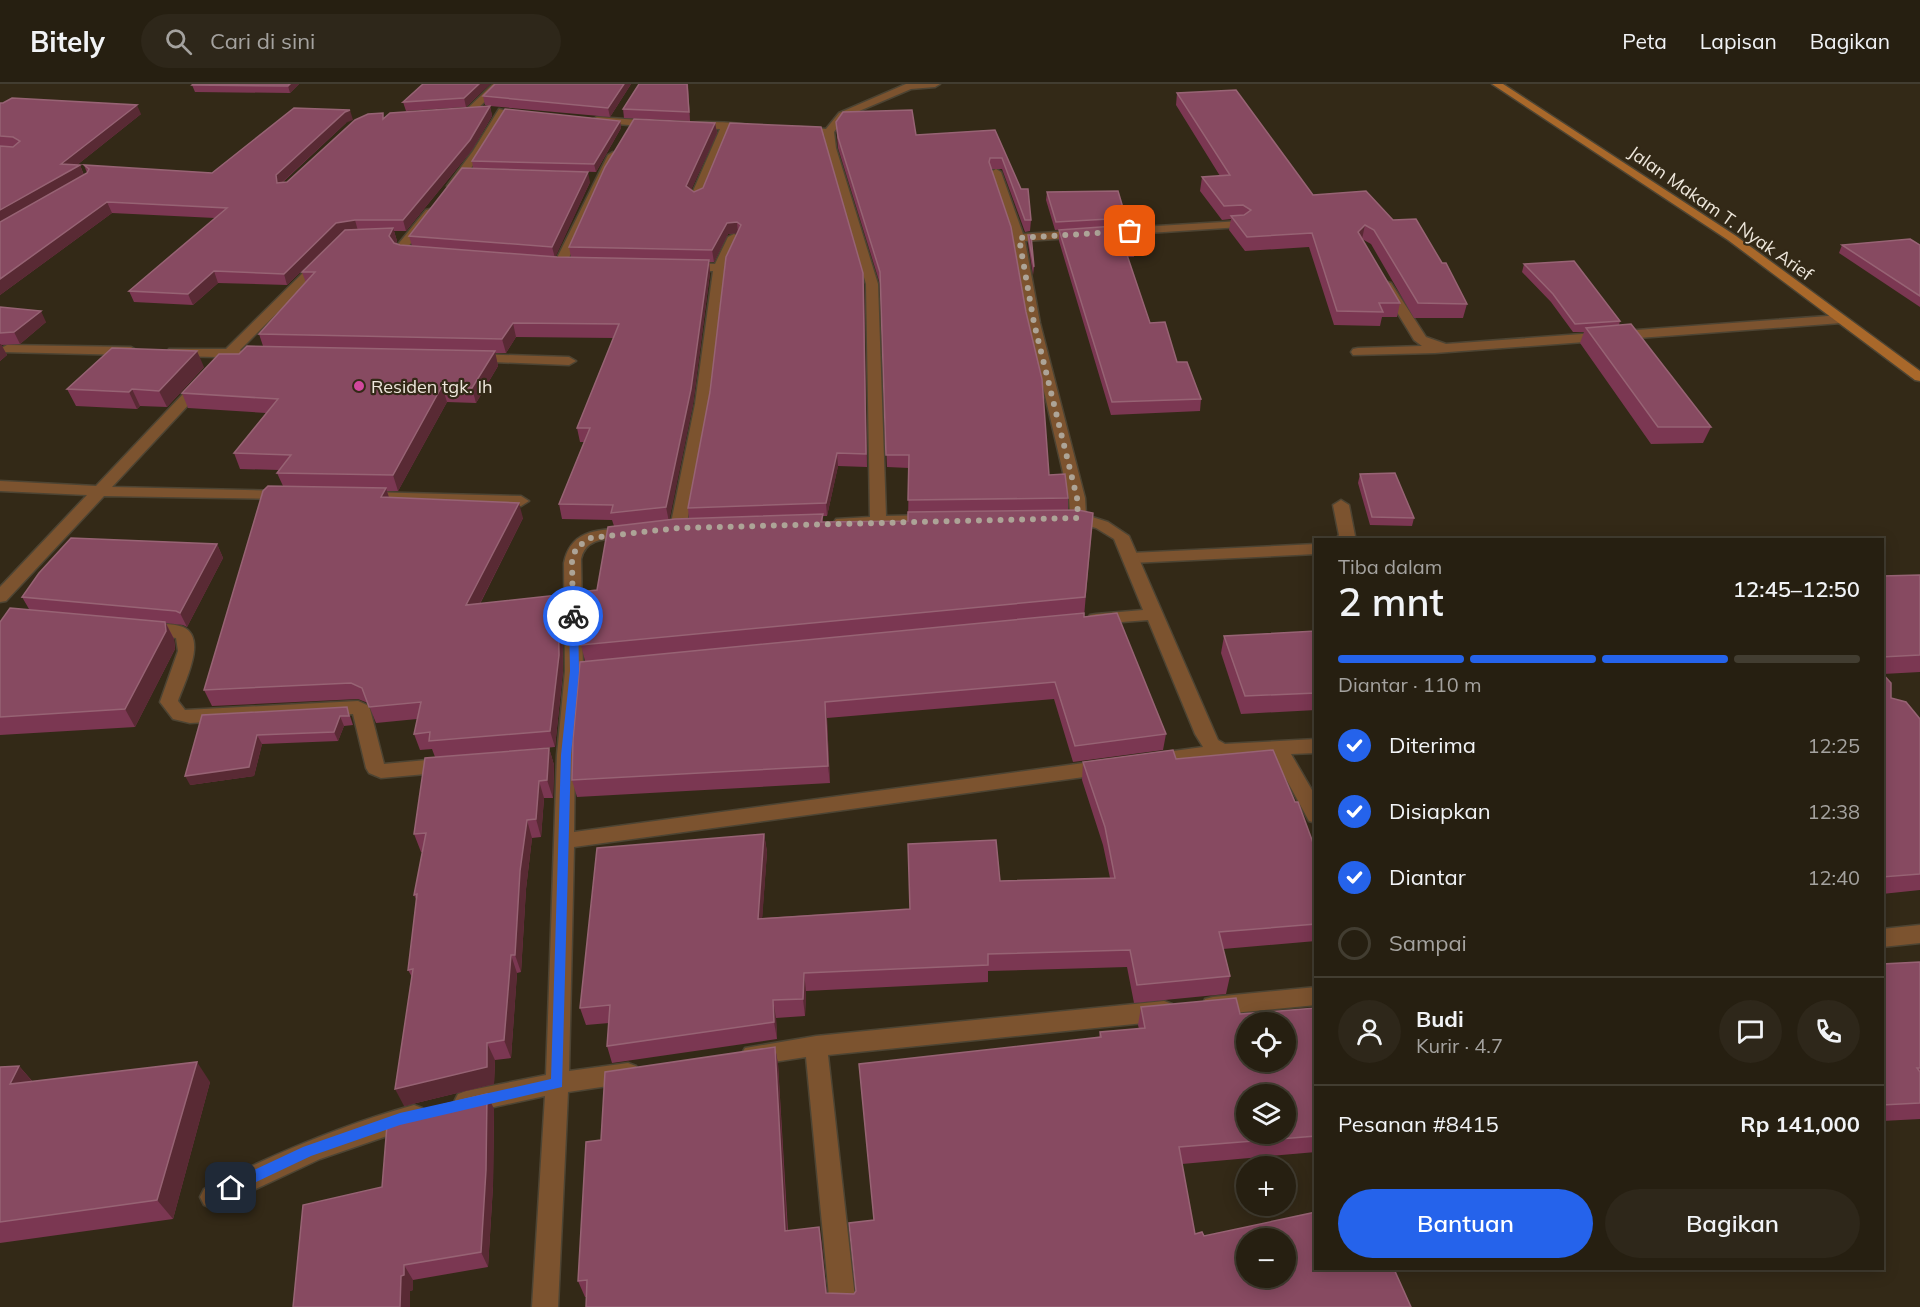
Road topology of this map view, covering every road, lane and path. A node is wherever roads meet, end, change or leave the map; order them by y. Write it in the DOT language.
graph roads {
  1 [pos="498,84"];
  2 [pos="935,84"];
  3 [pos="1497,84"];
  4 [pos="908,85"];
  5 [pos="483,110"];
  6 [pos="503,111"];
  7 [pos="580,119"];
  8 [pos="667,125"];
  9 [pos="679,125"];
  10 [pos="727,126"];
  11 [pos="761,128"];
  12 [pos="784,129"];
  13 [pos="829,132"];
  14 [pos="626,133"];
  15 [pos="996,172"];
  16 [pos="696,198"];
  17 [pos="1241,224"];
  18 [pos="388,236"];
  19 [pos="409,236"];
  20 [pos="734,237"];
  21 [pos="1019,238"];
  22 [pos="434,254"];
  23 [pos="328,255"];
  24 [pos="560,264"];
  25 [pos="674,267"];
  26 [pos="719,268"];
  27 [pos="1380,274"];
  28 [pos="1841,319"];
  29 [pos="1446,348"];
  30 [pos="7,349"];
  31 [pos="1358,352"];
  32 [pos="229,353"];
  33 [pos="252,353"];
  34 [pos="463,358"];
  35 [pos="569,361"];
  36 [pos="1920,377"];
  37 [pos="0,486"];
  38 [pos="100,491"];
  39 [pos="299,496"];
  40 [pos="357,497"];
  41 [pos="521,501"];
  42 [pos="1341,505"];
  43 [pos="1078,518"];
  44 [pos="1042,519"];
  45 [pos="949,520"];
  46 [pos="878,521"];
  47 [pos="819,523"];
  48 [pos="701,527"];
  49 [pos="678,528"];
  50 [pos="1345,538"];
  51 [pos="1314,549"];
  52 [pos="1131,558"];
  53 [pos="0,597"];
  54 [pos="1154,614"];
  55 [pos="1084,620"];
  56 [pos="130,627"];
  57 [pos="1314,746"];
  58 [pos="1278,749"];
  59 [pos="1223,751"];
  60 [pos="566,755"];
  61 [pos="543,757"];
  62 [pos="462,764"];
  63 [pos="1314,812"];
  64 [pos="564,841"];
  65 [pos="1920,934"];
  66 [pos="1884,938"];
  67 [pos="1314,996"];
  68 [pos="816,1046"];
  69 [pos="734,1058"];
  70 [pos="652,1070"];
  71 [pos="557,1083"];
  72 [pos="213,1197"];
  73 [pos="545,1307"];
  74 [pos="843,1307"];
  1 -- 5 [label="street"];
  2 -- 4 [label="street"];
  3 -- 28 [label="street, Jalan Makam T. Nyak Arief"];
  4 -- 13 [label="street"];
  6 -- 19 [label="street"];
  7 -- 14 [label="street"];
  8 -- 14 [label="street"];
  9 -- 10 [label="street"];
  10 -- 11 [label="street"];
  10 -- 16 [label="street"];
  12 -- 13 [label="street"];
  13 -- 46 [label="street"];
  14 -- 24 [label="street"];
  15 -- 21 [label="street"];
  17 -- 21 [label="street"];
  18 -- 19 [label="street"];
  19 -- 22 [label="street"];
  20 -- 26 [label="street"];
  21 -- 43 [label="street"];
  23 -- 32 [label="street"];
  25 -- 26 [label="street"];
  26 -- 49 [label="street"];
  27 -- 29 [label="street"];
  28 -- 29 [label="street"];
  28 -- 36 [label="street, Jalan Makam T. Nyak Arief"];
  29 -- 31 [label="street"];
  30 -- 32 [label="street"];
  32 -- 33 [label="street"];
  32 -- 38 [label="street"];
  34 -- 35 [label="street"];
  37 -- 38 [label="street"];
  38 -- 39 [label="street"];
  38 -- 53 [label="street"];
  40 -- 41 [label="street"];
  42 -- 50 [label="street"];
  43 -- 44 [label="street"];
  43 -- 52 [label="street"];
  45 -- 46 [label="street"];
  46 -- 47 [label="street"];
  48 -- 49 [label="street"];
  49 -- 60 [label="street"];
  51 -- 52 [label="street"];
  52 -- 54 [label="street"];
  54 -- 55 [label="street"];
  54 -- 59 [label="street"];
  56 -- 62 [label="street"];
  57 -- 58 [label="street"];
  58 -- 59 [label="street"];
  58 -- 63 [label="street"];
  59 -- 64 [label="street"];
  60 -- 61 [label="street"];
  60 -- 64 [label="street"];
  64 -- 71 [label="street"];
  65 -- 66 [label="street"];
  67 -- 68 [label="street"];
  68 -- 69 [label="street"];
  68 -- 74 [label="street"];
  70 -- 71 [label="street"];
  71 -- 72 [label="street"];
  71 -- 73 [label="street"];
}
